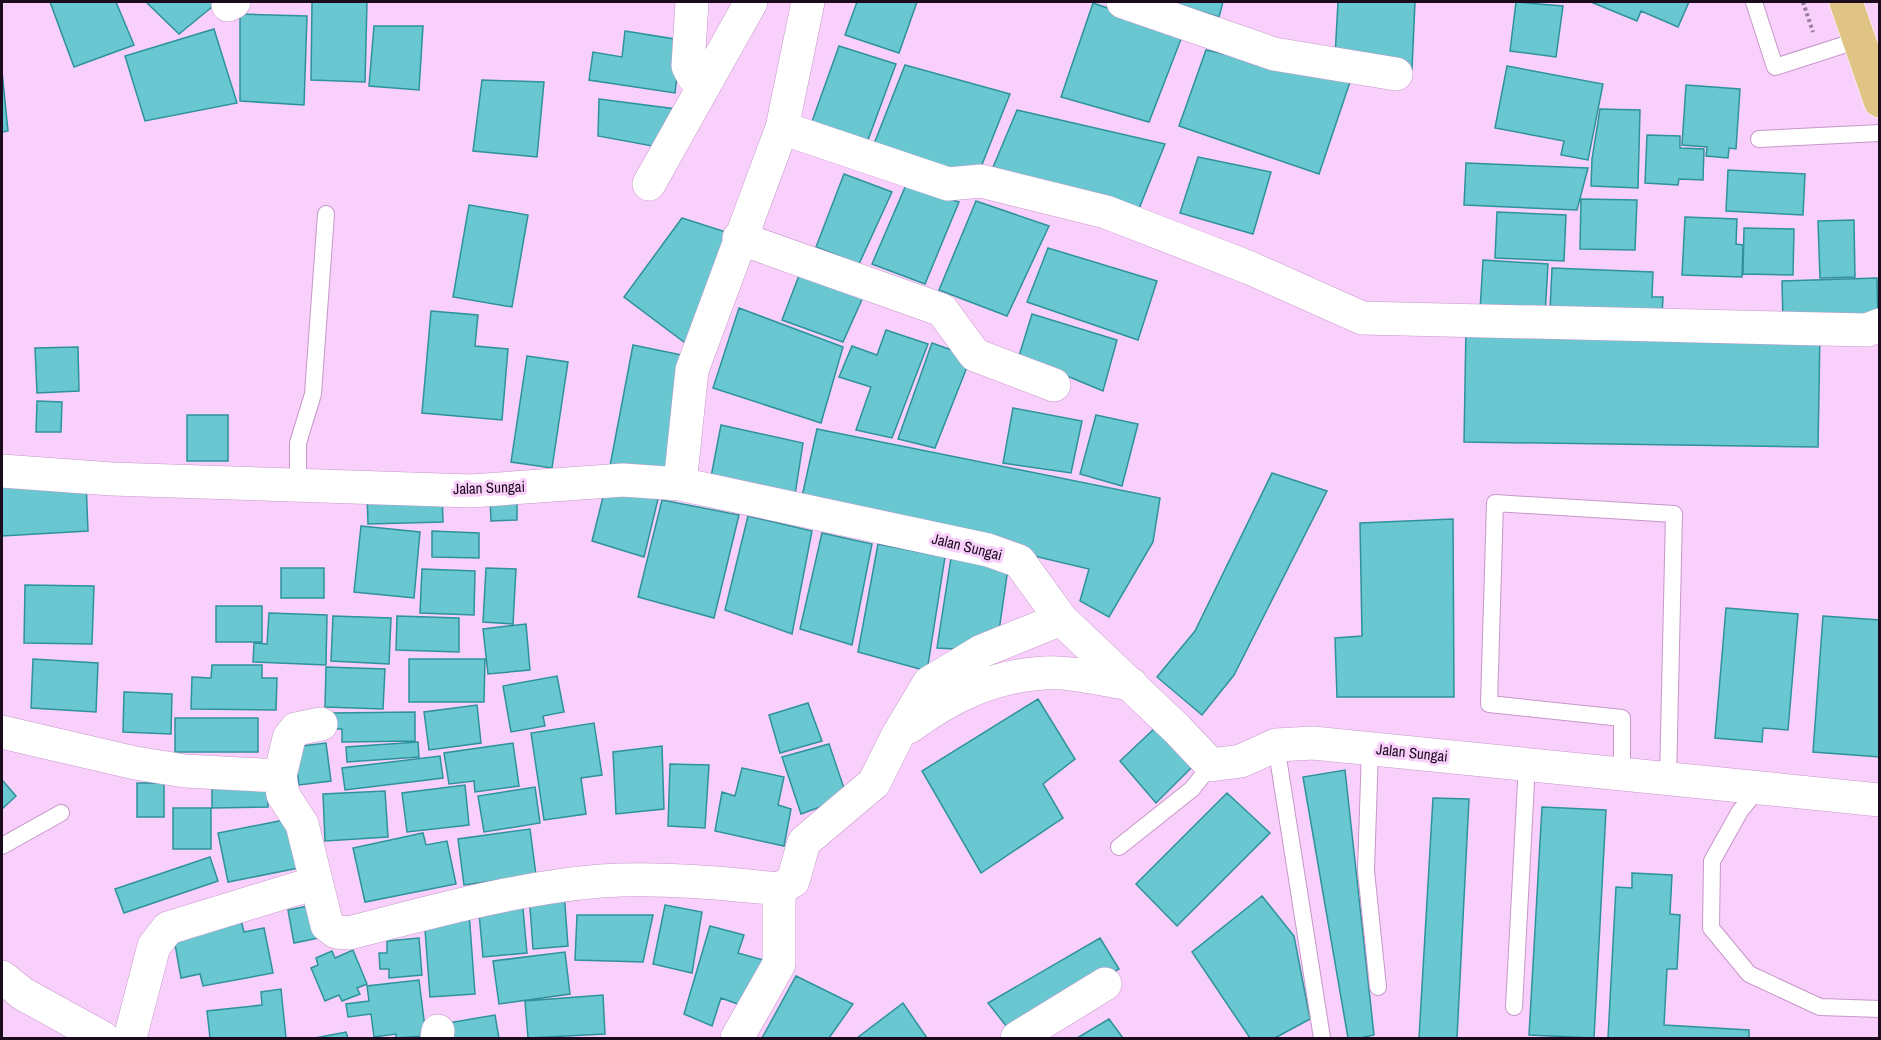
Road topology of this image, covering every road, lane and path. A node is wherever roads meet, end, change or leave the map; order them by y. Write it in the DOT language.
graph roads {
  1 [pos="692,2"];
  2 [pos="751,2"];
  3 [pos="808,2"];
  4 [pos="1123,2"];
  5 [pos="1754,2"];
  6 [pos="1803,2"];
  7 [pos="1846,2"];
  8 [pos="1859,40"];
  9 [pos="1820,52"];
  10 [pos="1396,74"];
  11 [pos="708,79"];
  12 [pos="1880,101"];
  13 [pos="782,128"];
  14 [pos="1880,133"];
  15 [pos="1759,139"];
  16 [pos="649,184"];
  17 [pos="326,214"];
  18 [pos="739,238"];
  19 [pos="1880,325"];
  20 [pos="1054,385"];
  21 [pos="2,471"];
  22 [pos="680,483"];
  23 [pos="298,486"];
  24 [pos="1061,619"];
  25 [pos="1131,684"];
  26 [pos="321,724"];
  27 [pos="2,732"];
  28 [pos="898,735"];
  29 [pos="1276,745"];
  30 [pos="1370,749"];
  31 [pos="1527,764"];
  32 [pos="1211,765"];
  33 [pos="1622,774"];
  34 [pos="280,776"];
  35 [pos="1668,779"];
  36 [pos="1760,788"];
  37 [pos="1880,800"];
  38 [pos="61,813"];
  39 [pos="2,846"];
  40 [pos="1119,847"];
  41 [pos="315,883"];
  42 [pos="779,889"];
  43 [pos="2,977"];
  44 [pos="1105,984"];
  45 [pos="1378,987"];
  46 [pos="1514,1007"];
  47 [pos="1880,1009"];
  48 [pos="103,1038"];
  49 [pos="130,1038"];
  50 [pos="737,1038"];
  51 [pos="1017,1038"];
  52 [pos="1322,1038"];
  1 -- 11 [label="street"];
  2 -- 11 [label="street"];
  3 -- 13 [label="street"];
  4 -- 10 [label="street"];
  5 -- 9 [label="lane"];
  6 -- 9 [label="path"];
  7 -- 8 [label="main road"];
  8 -- 9 [label="lane"];
  8 -- 12 [label="main road"];
  11 -- 16 [label="street"];
  13 -- 18 [label="street"];
  13 -- 19 [label="street"];
  14 -- 15 [label="lane"];
  17 -- 23 [label="lane"];
  18 -- 20 [label="street"];
  18 -- 22 [label="street"];
  21 -- 23 [label="street, Jalan Sungai"];
  22 -- 23 [label="street, Jalan Sungai"];
  22 -- 24 [label="street, Jalan Sungai"];
  24 -- 25 [label="street, Jalan Sungai"];
  24 -- 28 [label="street"];
  25 -- 28 [label="street"];
  25 -- 32 [label="street, Jalan Sungai"];
  26 -- 34 [label="street"];
  27 -- 34 [label="street"];
  28 -- 42 [label="street"];
  29 -- 30 [label="street, Jalan Sungai"];
  29 -- 32 [label="street, Jalan Sungai"];
  29 -- 52 [label="lane"];
  30 -- 31 [label="street, Jalan Sungai"];
  30 -- 45 [label="lane"];
  31 -- 33 [label="street, Jalan Sungai"];
  31 -- 46 [label="lane"];
  32 -- 40 [label="lane"];
  33 -- 35 [label="street, Jalan Sungai"];
  33 -- 35 [label="lane"];
  34 -- 41 [label="street"];
  35 -- 36 [label="street, Jalan Sungai"];
  36 -- 37 [label="street, Jalan Sungai"];
  36 -- 47 [label="lane"];
  38 -- 39 [label="lane"];
  41 -- 42 [label="street"];
  41 -- 49 [label="street"];
  42 -- 50 [label="street"];
  43 -- 48 [label="street"];
  44 -- 51 [label="street"];
}
